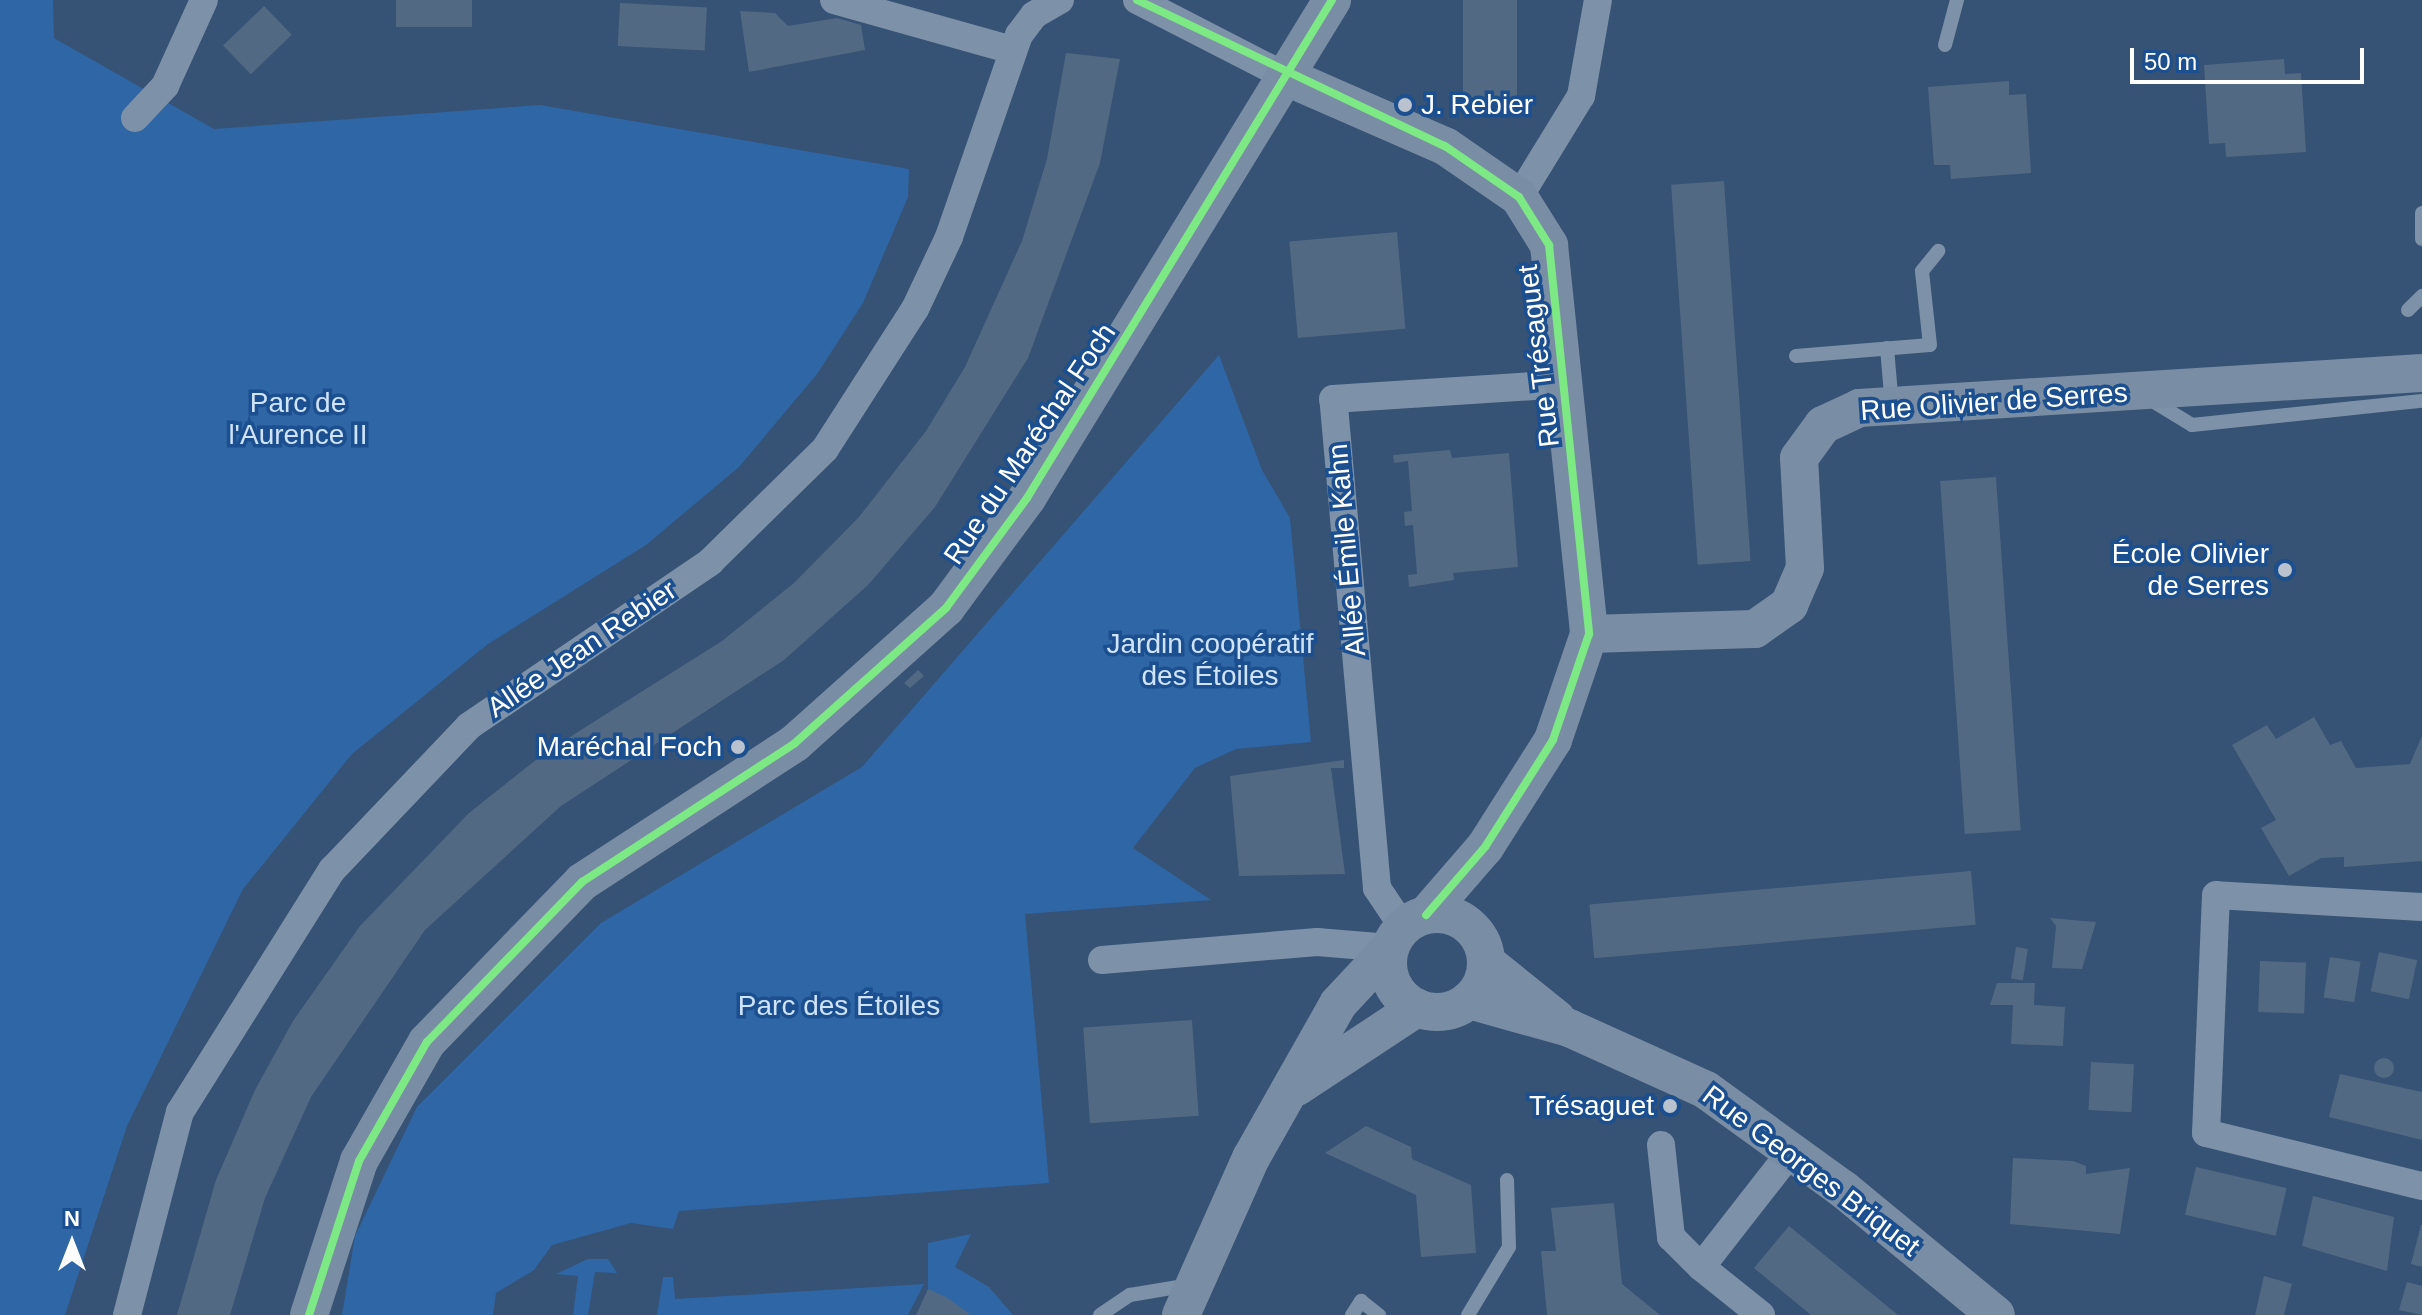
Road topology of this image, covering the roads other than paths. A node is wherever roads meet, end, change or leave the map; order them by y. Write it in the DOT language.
graph roads {
  1 [pos="204,0"];
  2 [pos="834,0"];
  3 [pos="1060,0"];
  4 [pos="1137,0"];
  5 [pos="1332,0"];
  6 [pos="1598,0"];
  7 [pos="1957,0"];
  8 [pos="1945,45"];
  9 [pos="1012,50"];
  10 [pos="1289,78"];
  11 [pos="135,118"];
  12 [pos="1519,197"];
  13 [pos="2422,213"];
  14 [pos="2422,239"];
  15 [pos="1938,251"];
  16 [pos="2422,296"];
  17 [pos="2408,310"];
  18 [pos="1887,348"];
  19 [pos="1796,356"];
  20 [pos="2422,373"];
  21 [pos="1567,384"];
  22 [pos="2137,391"];
  23 [pos="2422,401"];
  24 [pos="1892,406"];
  25 [pos="1589,634"];
  26 [pos="1485,847"];
  27 [pos="2422,907"];
  28 [pos="1406,930"];
  29 [pos="1479,945"];
  30 [pos="1102,960"];
  31 [pos="1469,1000"];
  32 [pos="1417,1008"];
  33 [pos="1569,1028"];
  34 [pos="1291,1091"];
  35 [pos="1661,1145"];
  36 [pos="1791,1152"];
  37 [pos="1507,1180"];
  38 [pos="2422,1186"];
  39 [pos="1701,1267"];
  40 [pos="1185,1300"];
  41 [pos="127,1315"];
  42 [pos="309,1315"];
  43 [pos="1100,1315"];
  44 [pos="1352,1315"];
  45 [pos="1379,1315"];
  46 [pos="1468,1315"];
  47 [pos="1761,1315"];
  48 [pos="1996,1315"];
  1 -- 11 [label="street"];
  2 -- 9 [label="street"];
  3 -- 9 [label="street, Allée Jean Rebier"];
  4 -- 10 [label="street"];
  5 -- 10 [label="street, Rue du Maréchal Foch"];
  6 -- 12 [label="street"];
  7 -- 8 [label="lane"];
  9 -- 41 [label="street, Allée Jean Rebier"];
  10 -- 12 [label="street, Rue Trésaguet"];
  10 -- 42 [label="street, Rue du Maréchal Foch"];
  12 -- 21 [label="street, Rue Trésaguet"];
  13 -- 14 [label="lane"];
  15 -- 18 [label="lane"];
  16 -- 17 [label="lane"];
  18 -- 19 [label="lane"];
  18 -- 24 [label="lane"];
  20 -- 22 [label="street, Rue Olivier de Serres"];
  21 -- 25 [label="street, Rue Trésaguet"];
  21 -- 28 [label="street, Allée Émile Kahn"];
  22 -- 23 [label="lane"];
  22 -- 24 [label="street, Rue Olivier de Serres"];
  24 -- 25 [label="street, Rue Olivier de Serres"];
  25 -- 26 [label="street"];
  26 -- 28 [label="street"];
  26 -- 29 [label="street"];
  27 -- 38 [label="street"];
  28 -- 29 [label="street"];
  28 -- 30 [label="street"];
  28 -- 32 [label="street"];
  28 -- 34 [label="street"];
  29 -- 31 [label="street"];
  29 -- 33 [label="street, Rue Georges Briquet"];
  31 -- 32 [label="street"];
  31 -- 33 [label="street, Rue Georges Briquet"];
  32 -- 34 [label="street"];
  33 -- 36 [label="street, Rue Georges Briquet"];
  34 -- 40 [label="street"];
  35 -- 39 [label="street"];
  36 -- 39 [label="street"];
  36 -- 48 [label="street, Rue Georges Briquet"];
  37 -- 46 [label="lane"];
  39 -- 47 [label="street"];
  40 -- 43 [label="lane"];
  44 -- 45 [label="lane"];
}
